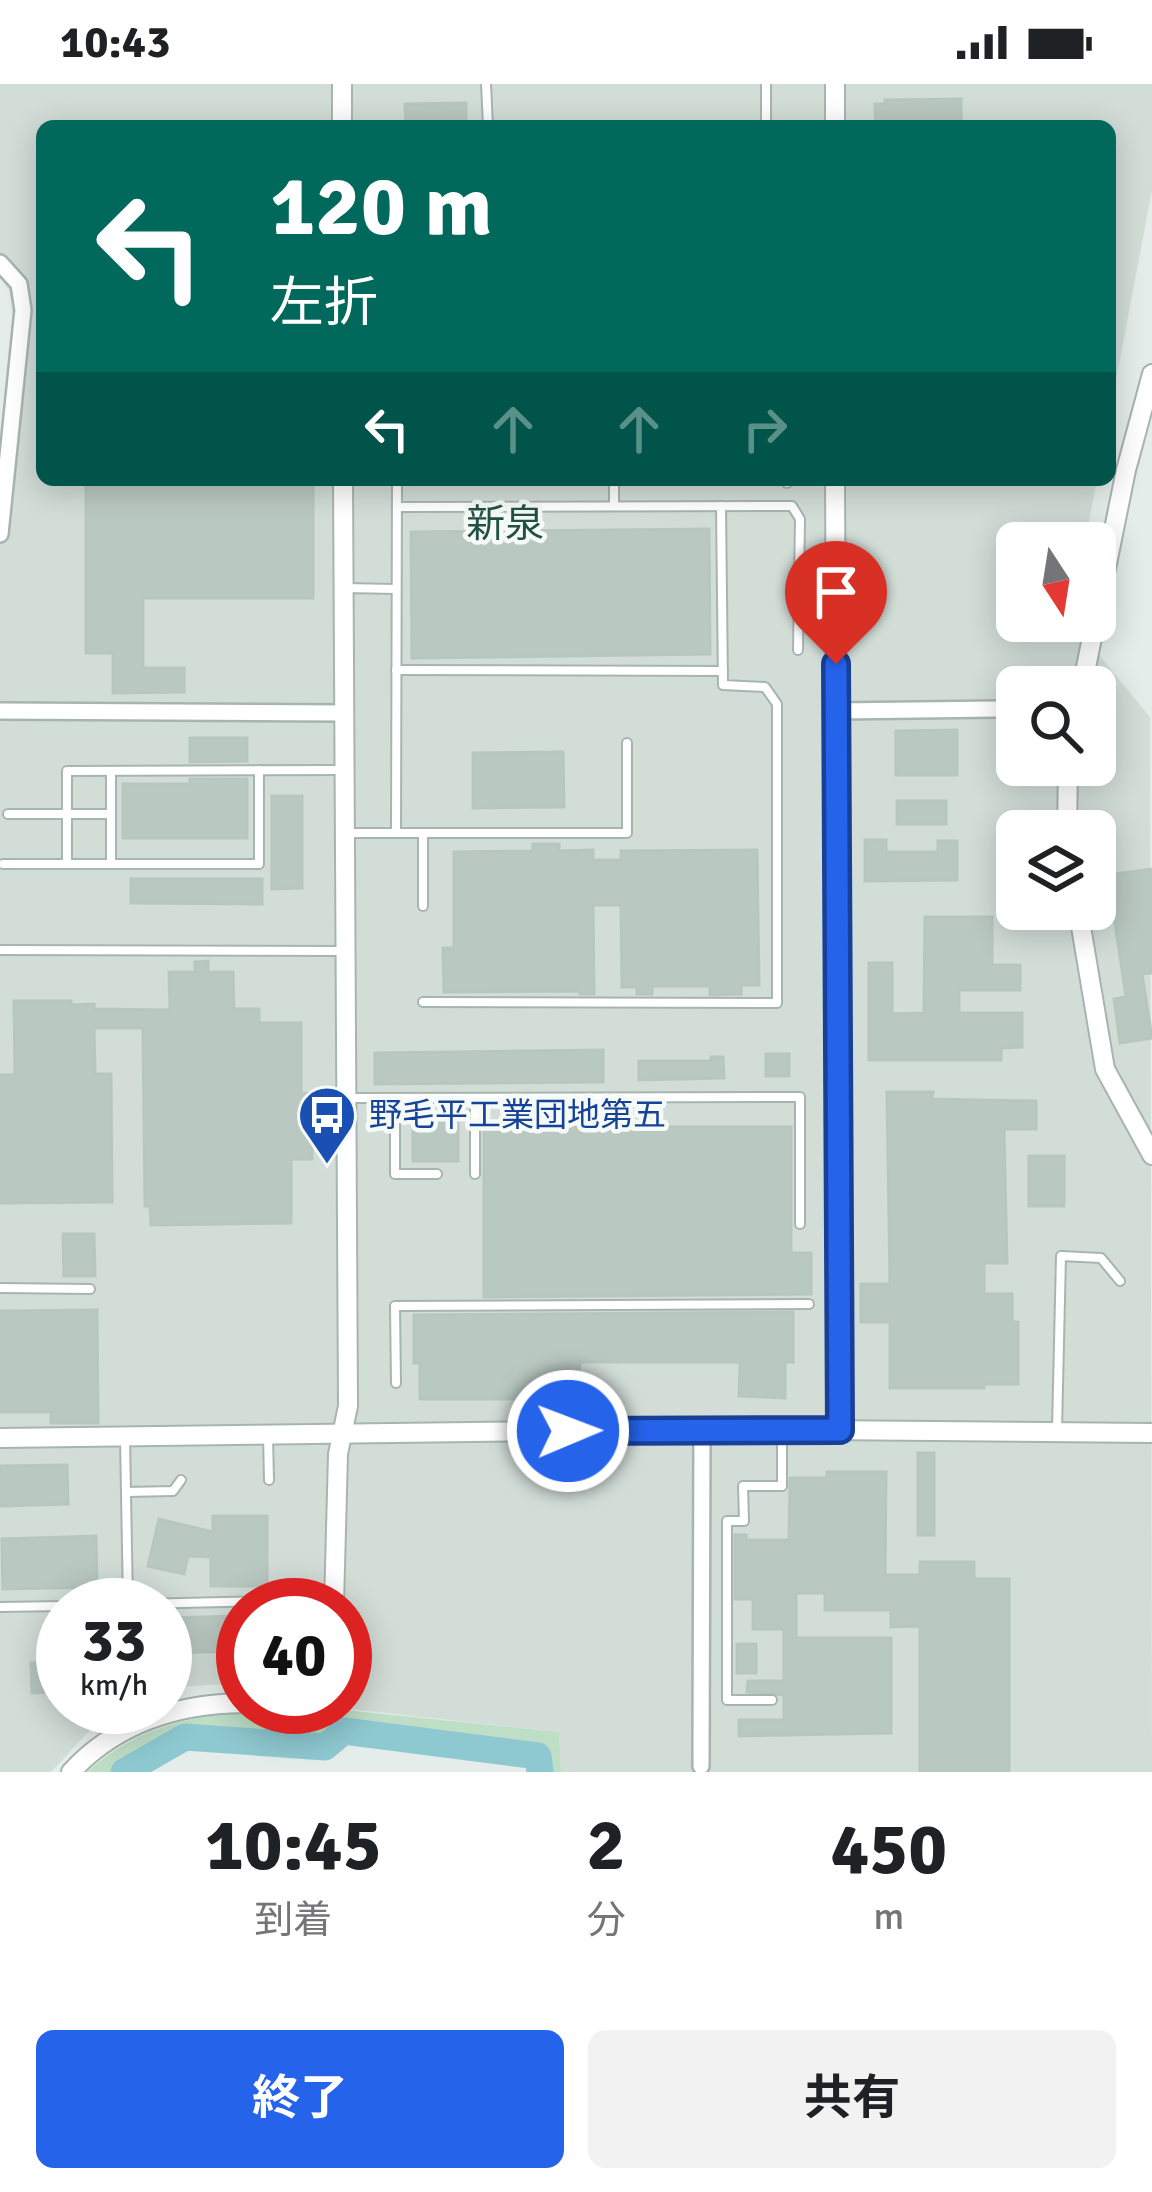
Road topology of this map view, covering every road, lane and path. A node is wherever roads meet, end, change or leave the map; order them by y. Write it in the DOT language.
graph roads {
  1 [pos="342,84"];
  2 [pos="486,84"];
  3 [pos="766,84"];
  4 [pos="835,84"];
  5 [pos="342,120"];
  6 [pos="488,120"];
  7 [pos="766,120"];
  8 [pos="835,120"];
  9 [pos="0,262"];
  10 [pos="0,359"];
  11 [pos="1152,374"];
  12 [pos="17,375"];
  13 [pos="344,486"];
  14 [pos="397,486"];
  15 [pos="614,486"];
  16 [pos="835,486"];
  17 [pos="614,506"];
  18 [pos="721,506"];
  19 [pos="397,507"];
  20 [pos="0,534"];
  21 [pos="344,588"];
  22 [pos="396,589"];
  23 [pos="798,650"];
  24 [pos="1086,666"];
  25 [pos="396,670"];
  26 [pos="723,671"];
  27 [pos="996,710"];
  28 [pos="0,711"];
  29 [pos="836,711"];
  30 [pos="344,713"];
  31 [pos="627,743"];
  32 [pos="259,770"];
  33 [pos="344,770"];
  34 [pos="111,771"];
  35 [pos="8,814"];
  36 [pos="67,814"];
  37 [pos="111,814"];
  38 [pos="345,833"];
  39 [pos="396,833"];
  40 [pos="424,833"];
  41 [pos="3,864"];
  42 [pos="67,864"];
  43 [pos="111,864"];
  44 [pos="423,906"];
  45 [pos="1082,930"];
  46 [pos="0,950"];
  47 [pos="346,951"];
  48 [pos="423,1002"];
  49 [pos="395,1098"];
  50 [pos="475,1098"];
  51 [pos="346,1099"];
  52 [pos="1152,1155"];
  53 [pos="437,1174"];
  54 [pos="475,1174"];
  55 [pos="800,1224"];
  56 [pos="1120,1281"];
  57 [pos="0,1288"];
  58 [pos="90,1289"];
  59 [pos="809,1304"];
  60 [pos="395,1383"];
  61 [pos="702,1429"];
  62 [pos="782,1430"];
  63 [pos="840,1430"];
  64 [pos="1058,1432"];
  65 [pos="344,1433"];
  66 [pos="1152,1433"];
  67 [pos="268,1434"];
  68 [pos="125,1436"];
  69 [pos="0,1438"];
  70 [pos="181,1480"];
  71 [pos="269,1480"];
  72 [pos="126,1492"];
  73 [pos="128,1578"];
  74 [pos="335,1578"];
  75 [pos="36,1606"];
  76 [pos="0,1607"];
  77 [pos="772,1700"];
  78 [pos="216,1704"];
  79 [pos="700,1766"];
  80 [pos="71,1772"];
  1 -- 5 [label="street"];
  2 -- 6 [label="lane"];
  3 -- 7 [label="lane"];
  4 -- 8 [label="street"];
  9 -- 12 [label="street"];
  10 -- 12 [label="street"];
  11 -- 24 [label="street"];
  12 -- 20 [label="street"];
  13 -- 21 [label="street"];
  14 -- 19 [label="lane"];
  15 -- 17 [label="lane"];
  16 -- 29 [label="street"];
  17 -- 18 [label="lane"];
  17 -- 19 [label="lane"];
  18 -- 23 [label="lane"];
  18 -- 26 [label="lane"];
  19 -- 22 [label="lane"];
  21 -- 22 [label="lane"];
  21 -- 30 [label="street"];
  22 -- 25 [label="lane"];
  25 -- 26 [label="lane"];
  25 -- 39 [label="lane"];
  26 -- 48 [label="lane"];
  27 -- 29 [label="street"];
  28 -- 30 [label="street"];
  29 -- 63 [label="street"];
  30 -- 33 [label="street"];
  31 -- 40 [label="lane"];
  32 -- 33 [label="lane"];
  32 -- 34 [label="lane"];
  32 -- 43 [label="lane"];
  33 -- 38 [label="street"];
  34 -- 36 [label="lane"];
  34 -- 37 [label="lane"];
  35 -- 36 [label="lane"];
  36 -- 37 [label="lane"];
  36 -- 42 [label="lane"];
  37 -- 43 [label="lane"];
  38 -- 39 [label="lane"];
  38 -- 47 [label="street"];
  39 -- 40 [label="lane"];
  40 -- 44 [label="lane"];
  41 -- 42 [label="lane"];
  42 -- 43 [label="lane"];
  45 -- 52 [label="street"];
  46 -- 47 [label="lane"];
  47 -- 51 [label="street"];
  49 -- 50 [label="lane"];
  49 -- 51 [label="lane"];
  49 -- 53 [label="lane"];
  50 -- 54 [label="lane"];
  50 -- 55 [label="lane"];
  51 -- 65 [label="street"];
  56 -- 64 [label="lane"];
  57 -- 58 [label="lane"];
  59 -- 60 [label="lane"];
  61 -- 62 [label="street"];
  61 -- 65 [label="street"];
  61 -- 79 [label="street"];
  62 -- 63 [label="street"];
  62 -- 77 [label="lane"];
  63 -- 64 [label="street"];
  64 -- 66 [label="street"];
  65 -- 67 [label="street"];
  65 -- 74 [label="street"];
  67 -- 68 [label="street"];
  67 -- 71 [label="lane"];
  68 -- 69 [label="street"];
  68 -- 72 [label="lane"];
  70 -- 72 [label="lane"];
  72 -- 73 [label="lane"];
  75 -- 76 [label="lane"];
  78 -- 80 [label="street"];
}
